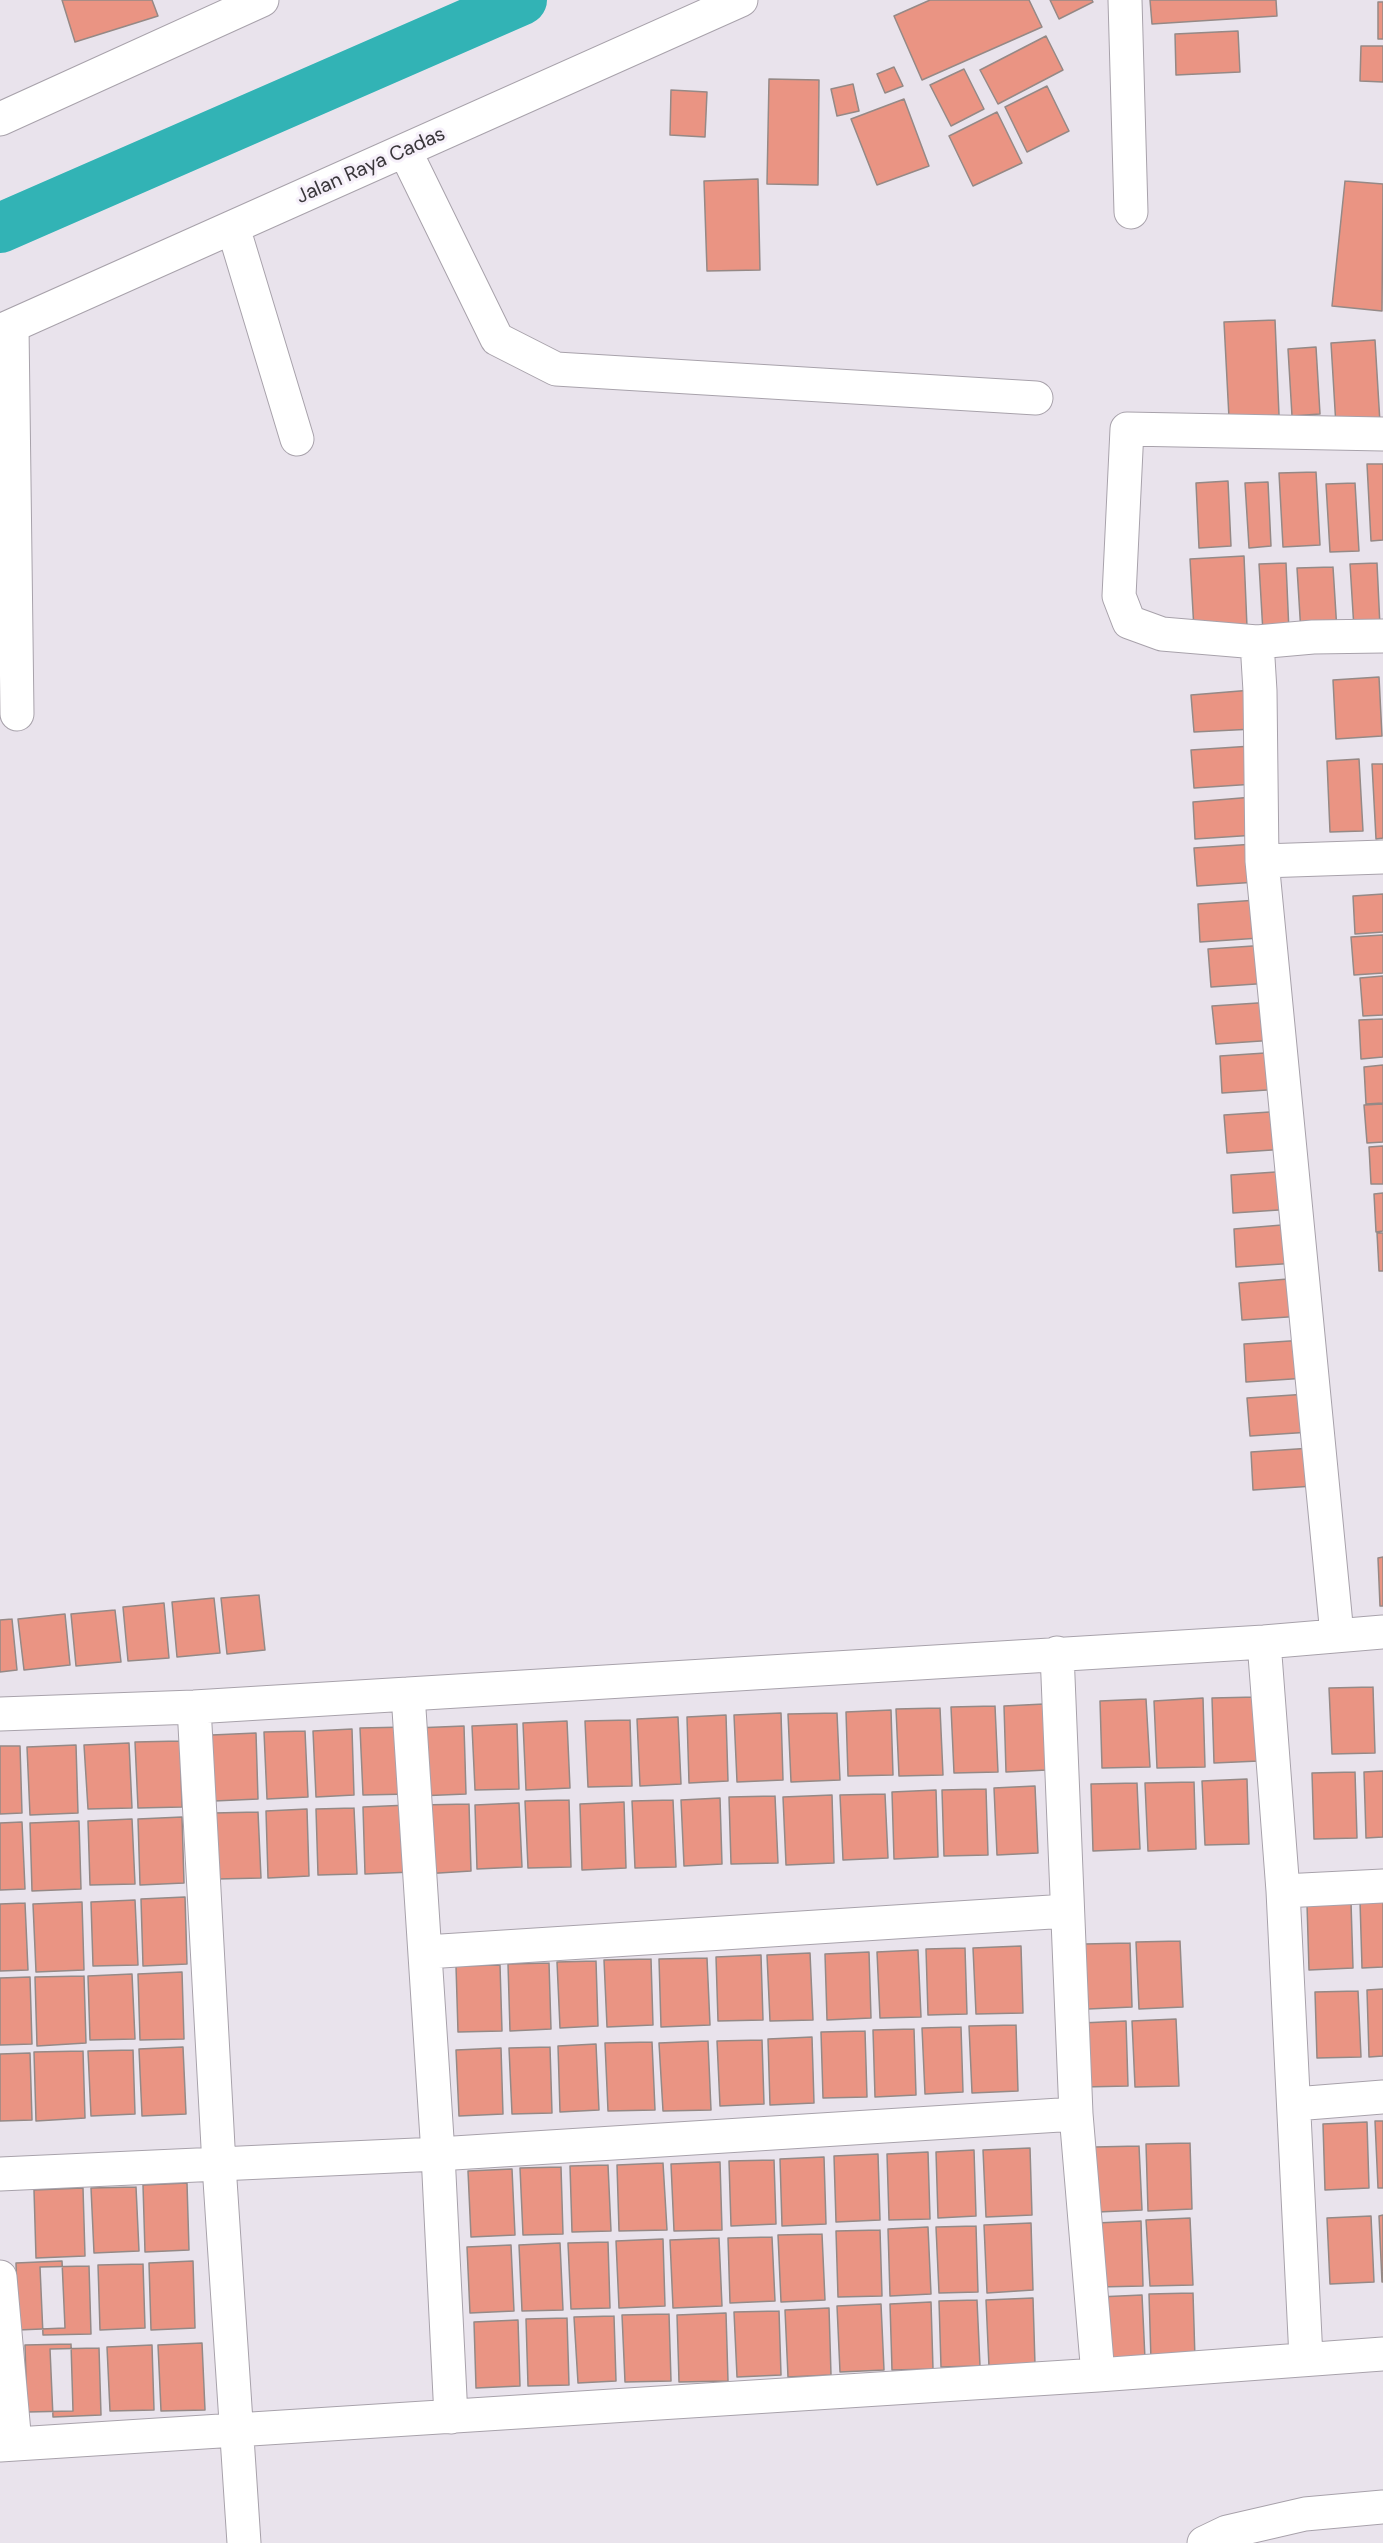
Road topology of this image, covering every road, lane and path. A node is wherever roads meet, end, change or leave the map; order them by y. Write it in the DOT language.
graph roads {
  1 [pos="261,0"];
  2 [pos="741,0"];
  3 [pos="1125,0"];
  4 [pos="0,119"];
  5 [pos="405,151"];
  6 [pos="1131,212"];
  7 [pos="233,227"];
  8 [pos="6,329"];
  9 [pos="1036,398"];
  10 [pos="1383,434"];
  11 [pos="297,438"];
  12 [pos="1383,636"];
  13 [pos="1257,642"];
  14 [pos="17,714"];
  15 [pos="1383,856"];
  16 [pos="1262,861"];
  17 [pos="1383,1632"];
  18 [pos="1337,1635"];
  19 [pos="1264,1642"];
  20 [pos="1057,1653"];
  21 [pos="408,1694"];
  22 [pos="194,1707"];
  23 [pos="0,1714"];
  24 [pos="1383,1886"];
  25 [pos="1283,1891"];
  26 [pos="1067,1911"];
  27 [pos="426,1952"];
  28 [pos="1383,2097"];
  29 [pos="1295,2104"];
  30 [pos="1076,2114"];
  31 [pos="438,2154"];
  32 [pos="219,2165"];
  33 [pos="0,2174"];
  34 [pos="0,2277"];
  35 [pos="1383,2354"];
  36 [pos="1306,2358"];
  37 [pos="1098,2375"];
  38 [pos="451,2417"];
  39 [pos="237,2430"];
  40 [pos="8,2445"];
  41 [pos="1383,2507"];
  42 [pos="244,2543"];
  43 [pos="1204,2543"];
  1 -- 4 [label="street"];
  2 -- 5 [label="street, Jalan Raya Cadas"];
  3 -- 6 [label="street"];
  5 -- 7 [label="street, Jalan Raya Cadas"];
  5 -- 9 [label="street"];
  7 -- 8 [label="street, Jalan Raya Cadas"];
  7 -- 11 [label="street"];
  8 -- 14 [label="street"];
  10 -- 13 [label="street"];
  12 -- 13 [label="street"];
  13 -- 16 [label="street"];
  15 -- 16 [label="street"];
  16 -- 18 [label="street"];
  17 -- 18 [label="street"];
  18 -- 19 [label="street"];
  19 -- 20 [label="street"];
  19 -- 25 [label="street"];
  20 -- 21 [label="street"];
  20 -- 26 [label="street"];
  21 -- 22 [label="street"];
  21 -- 27 [label="street"];
  22 -- 23 [label="street"];
  22 -- 32 [label="street"];
  24 -- 25 [label="street"];
  25 -- 29 [label="street"];
  26 -- 27 [label="street"];
  26 -- 30 [label="street"];
  27 -- 31 [label="street"];
  28 -- 29 [label="street"];
  29 -- 36 [label="street"];
  30 -- 31 [label="street"];
  30 -- 37 [label="street"];
  31 -- 32 [label="street"];
  31 -- 38 [label="street"];
  32 -- 33 [label="street"];
  32 -- 39 [label="street"];
  34 -- 40 [label="street"];
  35 -- 36 [label="street"];
  36 -- 37 [label="street"];
  37 -- 38 [label="street"];
  38 -- 39 [label="street"];
  39 -- 40 [label="street"];
  39 -- 42 [label="street"];
  41 -- 43 [label="street"];
}
